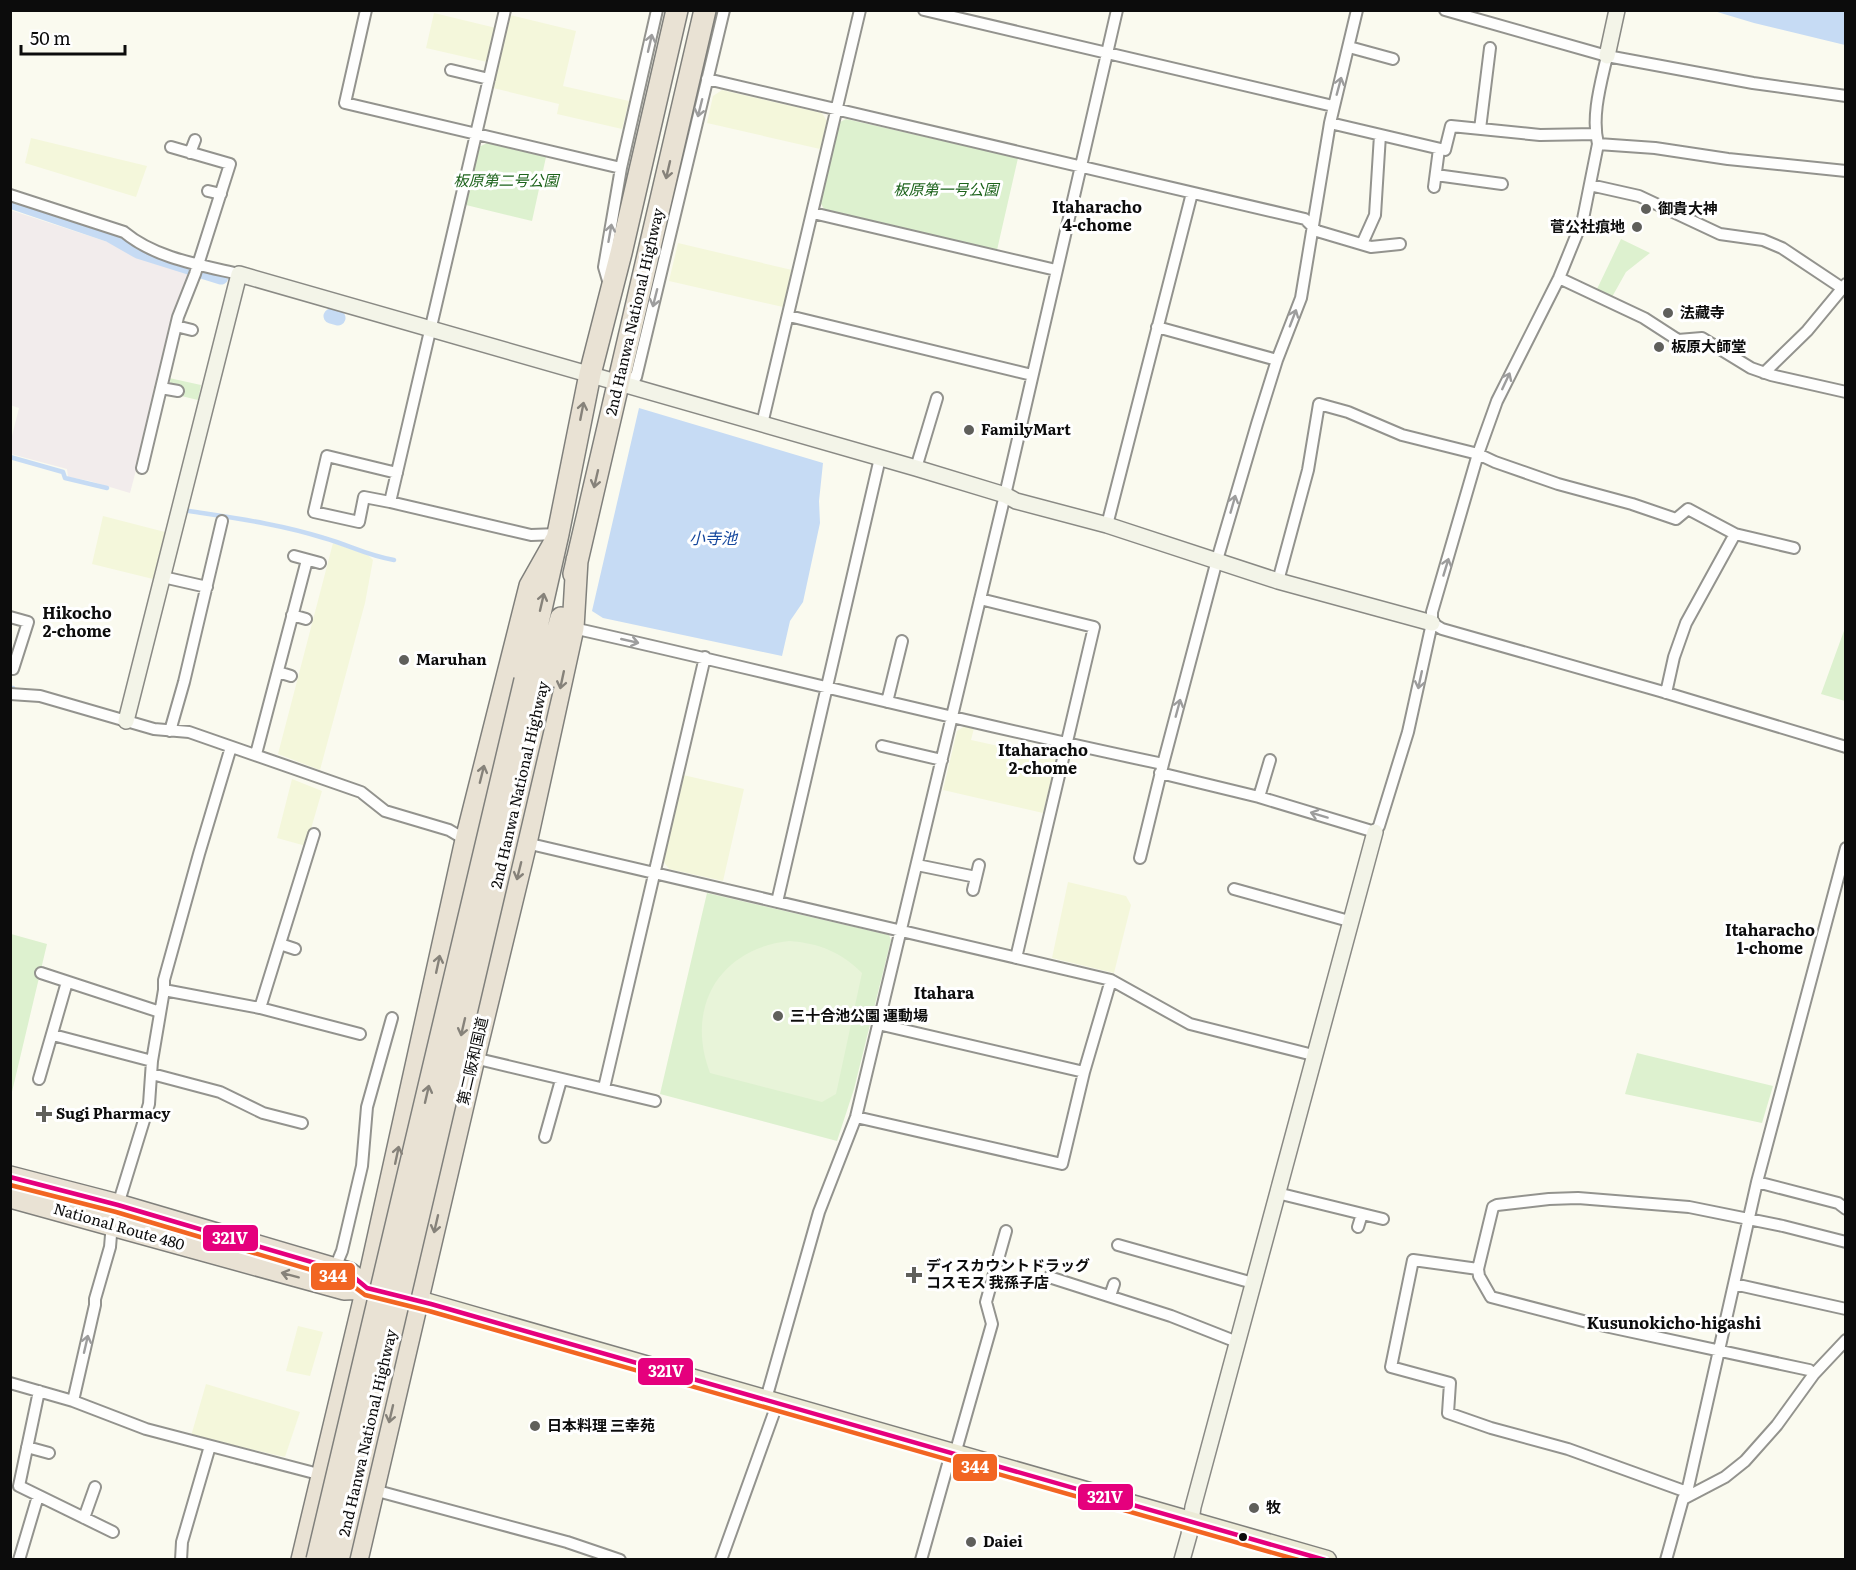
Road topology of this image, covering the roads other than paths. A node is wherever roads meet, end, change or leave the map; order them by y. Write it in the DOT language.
graph roads {
  1 [pos="366,10"];
  2 [pos="505,10"];
  3 [pos="657,10"];
  4 [pos="677,10"];
  5 [pos="705,10"];
  6 [pos="724,10"];
  7 [pos="860,10"];
  8 [pos="924,10"];
  9 [pos="1117,10"];
  10 [pos="1357,10"];
  11 [pos="1444,10"];
  12 [pos="1617,10"];
  13 [pos="1349,47"];
  14 [pos="1490,48"];
  15 [pos="1107,53"];
  16 [pos="1607,56"];
  17 [pos="1393,59"];
  18 [pos="451,70"];
  19 [pos="489,79"];
  20 [pos="707,79"];
  21 [pos="1845,96"];
  22 [pos="1333,106"];
  23 [pos="835,110"];
  24 [pos="1330,123"];
  25 [pos="1480,129"];
  26 [pos="477,134"];
  27 [pos="1380,135"];
  28 [pos="1597,139"];
  29 [pos="195,140"];
  30 [pos="171,147"];
  31 [pos="1439,149"];
  32 [pos="190,153"];
  33 [pos="1080,167"];
  34 [pos="621,168"];
  35 [pos="1845,171"];
  36 [pos="1436,175"];
  37 [pos="1502,184"];
  38 [pos="1590,185"];
  39 [pos="1434,187"];
  40 [pos="208,191"];
  41 [pos="1192,193"];
  42 [pos="221,194"];
  43 [pos="10,195"];
  44 [pos="813,213"];
  45 [pos="1311,226"];
  46 [pos="1362,244"];
  47 [pos="1400,244"];
  48 [pos="196,268"];
  49 [pos="1056,270"];
  50 [pos="239,274"];
  51 [pos="1559,278"];
  52 [pos="1844,286"];
  53 [pos="611,290"];
  54 [pos="789,316"];
  55 [pos="176,326"];
  56 [pos="1158,327"];
  57 [pos="430,329"];
  58 [pos="192,330"];
  59 [pos="1277,360"];
  60 [pos="1764,372"];
  61 [pos="590,375"];
  62 [pos="1032,375"];
  63 [pos="619,381"];
  64 [pos="161,388"];
  65 [pos="178,391"];
  66 [pos="1845,392"];
  67 [pos="937,398"];
  68 [pos="762,424"];
  69 [pos="1478,454"];
  70 [pos="880,458"];
  71 [pos="142,468"];
  72 [pos="916,468"];
  73 [pos="397,473"];
  74 [pos="1005,495"];
  75 [pos="390,502"];
  76 [pos="222,521"];
  77 [pos="1107,525"];
  78 [pos="1735,534"];
  79 [pos="557,537"];
  80 [pos="1794,548"];
  81 [pos="294,556"];
  82 [pos="307,560"];
  83 [pos="577,560"];
  84 [pos="1217,560"];
  85 [pos="320,563"];
  86 [pos="163,577"];
  87 [pos="1278,581"];
  88 [pos="207,587"];
  89 [pos="980,599"];
  90 [pos="292,615"];
  91 [pos="10,617"];
  92 [pos="306,619"];
  93 [pos="1432,623"];
  94 [pos="573,628"];
  95 [pos="902,641"];
  96 [pos="705,657"];
  97 [pos="10,668"];
  98 [pos="278,672"];
  99 [pos="291,676"];
  100 [pos="534,682"];
  101 [pos="828,687"];
  102 [pos="1666,693"];
  103 [pos="11,694"];
  104 [pos="887,702"];
  105 [pos="952,718"];
  106 [pos="126,721"];
  107 [pos="170,731"];
  108 [pos="1067,744"];
  109 [pos="882,746"];
  110 [pos="231,747"];
  111 [pos="1845,747"];
  112 [pos="256,754"];
  113 [pos="942,760"];
  114 [pos="1270,760"];
  115 [pos="1161,769"];
  116 [pos="1259,797"];
  117 [pos="1375,832"];
  118 [pos="314,834"];
  119 [pos="466,840"];
  120 [pos="526,843"];
  121 [pos="1845,848"];
  122 [pos="1140,858"];
  123 [pos="917,865"];
  124 [pos="979,865"];
  125 [pos="655,873"];
  126 [pos="976,878"];
  127 [pos="1234,889"];
  128 [pos="973,890"];
  129 [pos="777,902"];
  130 [pos="1349,921"];
  131 [pos="901,930"];
  132 [pos="280,944"];
  133 [pos="295,949"];
  134 [pos="1016,958"];
  135 [pos="41,973"];
  136 [pos="1111,980"];
  137 [pos="67,982"];
  138 [pos="164,990"];
  139 [pos="260,1008"];
  140 [pos="160,1012"];
  141 [pos="392,1018"];
  142 [pos="878,1024"];
  143 [pos="360,1034"];
  144 [pos="52,1035"];
  145 [pos="1313,1055"];
  146 [pos="474,1058"];
  147 [pos="152,1061"];
  148 [pos="1084,1072"];
  149 [pos="152,1074"];
  150 [pos="39,1079"];
  151 [pos="561,1080"];
  152 [pos="604,1088"];
  153 [pos="656,1101"];
  154 [pos="856,1117"];
  155 [pos="302,1123"];
  156 [pos="545,1137"];
  157 [pos="10,1164"];
  158 [pos="10,1177"];
  159 [pos="1757,1182"];
  160 [pos="1277,1193"];
  161 [pos="10,1197"];
  162 [pos="10,1209"];
  163 [pos="1845,1209"];
  164 [pos="1362,1214"];
  165 [pos="115,1215"];
  166 [pos="87,1218"];
  167 [pos="1383,1219"];
  168 [pos="1748,1219"];
  169 [pos="1358,1227"];
  170 [pos="1006,1232"];
  171 [pos="1845,1242"];
  172 [pos="1118,1245"];
  173 [pos="1478,1269"];
  174 [pos="334,1270"];
  175 [pos="1065,1270"];
  176 [pos="1049,1277"];
  177 [pos="1061,1281"];
  178 [pos="1253,1283"];
  179 [pos="1114,1284"];
  180 [pos="1734,1284"];
  181 [pos="367,1288"];
  182 [pos="1110,1296"];
  183 [pos="418,1300"];
  184 [pos="1845,1309"];
  185 [pos="1845,1340"];
  186 [pos="1237,1342"];
  187 [pos="1719,1351"];
  188 [pos="1814,1374"];
  189 [pos="10,1383"];
  190 [pos="39,1391"];
  191 [pos="766,1399"];
  192 [pos="73,1401"];
  193 [pos="210,1446"];
  194 [pos="27,1447"];
  195 [pos="49,1453"];
  196 [pos="955,1454"];
  197 [pos="322,1474"];
  198 [pos="95,1487"];
  199 [pos="373,1490"];
  200 [pos="38,1496"];
  201 [pos="1685,1496"];
  202 [pos="84,1518"];
  203 [pos="1191,1521"];
  204 [pos="112,1532"];
  205 [pos="19,1560"];
  206 [pos="181,1560"];
  207 [pos="302,1560"];
  208 [pos="317,1560"];
  209 [pos="338,1560"];
  210 [pos="357,1560"];
  211 [pos="621,1560"];
  212 [pos="721,1560"];
  213 [pos="921,1560"];
  214 [pos="1182,1560"];
  215 [pos="1328,1560"];
  216 [pos="1666,1560"];
  1 -- 26 [label="street"];
  2 -- 19 [label="street"];
  34 -- 3 [label="street, one-way"];
  4 -- 53 [label="highway, 2nd Hanwa National Highway"];
  5 -- 63 [label="highway, 2nd Hanwa National Highway, one-way"];
  6 -- 20 [label="street"];
  7 -- 23 [label="street"];
  8 -- 15 [label="street"];
  9 -- 15 [label="street"];
  10 -- 13 [label="street"];
  11 -- 16 [label="street"];
  12 -- 16 [label="street"];
  13 -- 17 [label="street"];
  22 -- 13 [label="street, one-way"];
  14 -- 25 [label="street"];
  15 -- 22 [label="street"];
  15 -- 33 [label="street"];
  16 -- 21 [label="street"];
  16 -- 28 [label="street"];
  18 -- 19 [label="street"];
  19 -- 26 [label="street"];
  20 -- 23 [label="street"];
  20 -- 63 [label="street, one-way"];
  22 -- 24 [label="street"];
  23 -- 33 [label="street"];
  23 -- 44 [label="street"];
  24 -- 27 [label="street"];
  24 -- 45 [label="street"];
  25 -- 28 [label="street"];
  25 -- 31 [label="street"];
  26 -- 34 [label="street"];
  26 -- 57 [label="street"];
  27 -- 31 [label="street"];
  27 -- 46 [label="street"];
  28 -- 35 [label="street"];
  28 -- 38 [label="street"];
  29 -- 32 [label="street"];
  30 -- 32 [label="street"];
  31 -- 36 [label="street"];
  32 -- 42 [label="street"];
  33 -- 41 [label="street"];
  33 -- 49 [label="street"];
  53 -- 34 [label="street, one-way"];
  36 -- 37 [label="street"];
  36 -- 39 [label="street"];
  38 -- 51 [label="street"];
  38 -- 52 [label="street"];
  40 -- 42 [label="street"];
  41 -- 45 [label="street"];
  41 -- 56 [label="street"];
  42 -- 48 [label="street"];
  43 -- 48 [label="street"];
  44 -- 49 [label="street"];
  44 -- 54 [label="street"];
  45 -- 46 [label="street"];
  59 -- 45 [label="street, one-way"];
  46 -- 47 [label="street"];
  48 -- 50 [label="street"];
  48 -- 55 [label="street"];
  49 -- 62 [label="street"];
  50 -- 57 [label="street"];
  50 -- 86 [label="street"];
  51 -- 60 [label="street"];
  69 -- 51 [label="street, one-way"];
  52 -- 60 [label="street"];
  53 -- 61 [label="highway, 2nd Hanwa National Highway"];
  54 -- 62 [label="street"];
  54 -- 68 [label="street"];
  55 -- 58 [label="street"];
  55 -- 64 [label="street"];
  56 -- 59 [label="street"];
  56 -- 77 [label="street"];
  57 -- 61 [label="street"];
  57 -- 73 [label="street"];
  84 -- 59 [label="street, one-way"];
  60 -- 66 [label="street"];
  61 -- 63 [label="street"];
  79 -- 61 [label="highway, 2nd Hanwa National Highway, one-way"];
  62 -- 74 [label="street"];
  63 -- 68 [label="street"];
  63 -- 83 [label="highway, 2nd Hanwa National Highway, one-way"];
  64 -- 65 [label="street"];
  64 -- 71 [label="street"];
  67 -- 72 [label="street"];
  68 -- 70 [label="street"];
  69 -- 78 [label="street"];
  69 -- 87 [label="street"];
  93 -- 69 [label="street, one-way"];
  70 -- 72 [label="street"];
  70 -- 101 [label="street"];
  72 -- 74 [label="street"];
  73 -- 75 [label="street"];
  73 -- 75 [label="street"];
  74 -- 77 [label="street"];
  74 -- 89 [label="street"];
  75 -- 79 [label="street"];
  76 -- 88 [label="street"];
  77 -- 84 [label="street"];
  78 -- 80 [label="street"];
  78 -- 102 [label="street"];
  100 -- 79 [label="highway, 2nd Hanwa National Highway, one-way"];
  119 -- 79 [label="highway, one-way"];
  81 -- 82 [label="street"];
  82 -- 85 [label="street"];
  82 -- 90 [label="street"];
  83 -- 94 [label="highway, 第二阪和国道"];
  83 -- 100 [label="highway, 2nd Hanwa National Highway"];
  84 -- 87 [label="street"];
  115 -- 84 [label="street, one-way"];
  86 -- 88 [label="street"];
  86 -- 106 [label="street"];
  87 -- 93 [label="street"];
  88 -- 107 [label="street"];
  89 -- 105 [label="street"];
  89 -- 108 [label="street"];
  90 -- 92 [label="street"];
  90 -- 98 [label="street"];
  91 -- 97 [label="street"];
  93 -- 102 [label="street"];
  93 -- 117 [label="street, one-way"];
  94 -- 96 [label="street, one-way"];
  94 -- 120 [label="highway, 第二阪和国道, one-way"];
  95 -- 104 [label="street"];
  96 -- 101 [label="street"];
  96 -- 125 [label="street"];
  98 -- 99 [label="street"];
  98 -- 112 [label="street"];
  208 -- 100 [label="highway, 2nd Hanwa National Highway, one-way, bridge"];
  100 -- 209 [label="highway, 2nd Hanwa National Highway, one-way, bridge"];
  101 -- 104 [label="street"];
  101 -- 129 [label="street"];
  102 -- 111 [label="street"];
  103 -- 106 [label="street"];
  104 -- 105 [label="street"];
  105 -- 108 [label="street"];
  105 -- 113 [label="street"];
  106 -- 107 [label="street"];
  107 -- 110 [label="street"];
  108 -- 115 [label="street"];
  108 -- 134 [label="street"];
  109 -- 113 [label="street"];
  110 -- 112 [label="street"];
  110 -- 138 [label="street"];
  112 -- 119 [label="street"];
  113 -- 123 [label="street"];
  114 -- 116 [label="street"];
  115 -- 116 [label="street"];
  115 -- 122 [label="street"];
  117 -- 116 [label="street, one-way"];
  117 -- 130 [label="street"];
  118 -- 132 [label="street"];
  181 -- 119 [label="highway, one-way"];
  120 -- 125 [label="street"];
  120 -- 146 [label="highway, 第二阪和国道, one-way"];
  121 -- 159 [label="street"];
  123 -- 126 [label="street"];
  123 -- 131 [label="street"];
  124 -- 126 [label="street"];
  125 -- 129 [label="street"];
  125 -- 152 [label="street"];
  126 -- 128 [label="street"];
  127 -- 130 [label="street"];
  129 -- 131 [label="street"];
  130 -- 145 [label="street"];
  131 -- 134 [label="street"];
  131 -- 142 [label="street"];
  132 -- 133 [label="street"];
  132 -- 139 [label="street"];
  134 -- 136 [label="street"];
  135 -- 137 [label="street"];
  136 -- 145 [label="street"];
  136 -- 148 [label="street"];
  137 -- 140 [label="street"];
  137 -- 144 [label="street"];
  138 -- 139 [label="street"];
  138 -- 140 [label="street"];
  139 -- 143 [label="street"];
  140 -- 147 [label="street"];
  141 -- 174 [label="street"];
  142 -- 148 [label="street"];
  142 -- 154 [label="street"];
  144 -- 147 [label="street"];
  144 -- 150 [label="street"];
  145 -- 160 [label="street"];
  146 -- 151 [label="street"];
  146 -- 183 [label="highway, 第二阪和国道, one-way"];
  147 -- 149 [label="street"];
  148 -- 154 [label="street"];
  149 -- 155 [label="street"];
  149 -- 165 [label="street"];
  151 -- 152 [label="street"];
  151 -- 156 [label="street"];
  152 -- 153 [label="street"];
  154 -- 191 [label="street"];
  157 -- 165 [label="highway"];
  158 -- 165 [label="highway, National Route 480"];
  159 -- 163 [label="street"];
  159 -- 168 [label="street"];
  160 -- 164 [label="street"];
  160 -- 178 [label="street"];
  161 -- 166 [label="highway, National Route 480"];
  162 -- 166 [label="highway"];
  164 -- 167 [label="street"];
  164 -- 169 [label="street"];
  165 -- 166 [label="highway, National Route 480"];
  165 -- 174 [label="highway, National Route 480"];
  181 -- 165 [label="highway, National Route 480, one-way"];
  192 -- 165 [label="street, one-way"];
  168 -- 171 [label="street"];
  168 -- 173 [label="street"];
  168 -- 180 [label="street"];
  170 -- 196 [label="street"];
  172 -- 178 [label="street"];
  173 -- 187 [label="street"];
  173 -- 201 [label="street"];
  174 -- 181 [label="highway, National Route 480"];
  175 -- 177 [label="street"];
  176 -- 177 [label="street"];
  177 -- 182 [label="street"];
  178 -- 186 [label="street"];
  179 -- 182 [label="street"];
  180 -- 184 [label="street"];
  180 -- 187 [label="street"];
  181 -- 183 [label="highway, National Route 480"];
  181 -- 197 [label="highway"];
  182 -- 186 [label="street"];
  183 -- 191 [label="main road"];
  183 -- 199 [label="highway, 第二阪和国道, one-way"];
  185 -- 188 [label="street"];
  186 -- 203 [label="street"];
  187 -- 188 [label="street"];
  187 -- 201 [label="street"];
  188 -- 201 [label="street"];
  189 -- 190 [label="street"];
  190 -- 192 [label="street"];
  190 -- 194 [label="street"];
  191 -- 196 [label="main road"];
  191 -- 212 [label="street"];
  192 -- 193 [label="street"];
  193 -- 197 [label="street"];
  193 -- 206 [label="street"];
  194 -- 195 [label="street"];
  194 -- 200 [label="street"];
  196 -- 203 [label="main road"];
  196 -- 213 [label="street"];
  197 -- 199 [label="street"];
  197 -- 207 [label="highway"];
  198 -- 202 [label="street"];
  199 -- 210 [label="highway, 第二阪和国道"];
  199 -- 211 [label="street"];
  200 -- 202 [label="street"];
  200 -- 205 [label="street"];
  201 -- 216 [label="street"];
  202 -- 204 [label="street"];
  203 -- 214 [label="street"];
  203 -- 215 [label="main road"];
}
